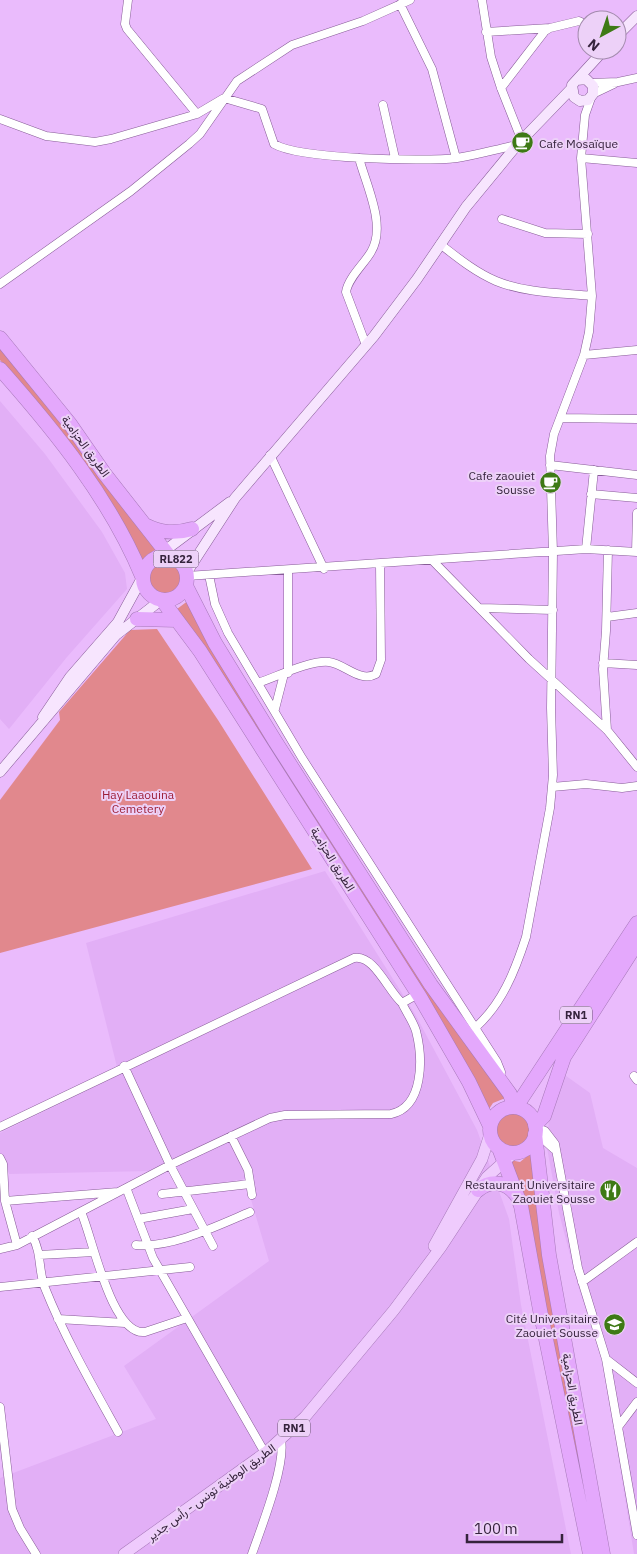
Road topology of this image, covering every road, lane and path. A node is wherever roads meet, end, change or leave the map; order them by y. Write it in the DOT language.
graph roads {
  1 [pos="128,0"];
  2 [pos="410,0"];
  3 [pos="482,0"];
  4 [pos="400,4"];
  5 [pos="637,16"];
  6 [pos="577,21"];
  7 [pos="627,26"];
  8 [pos="550,28"];
  9 [pos="486,32"];
  10 [pos="595,60"];
  11 [pos="599,60"];
  12 [pos="637,78"];
  13 [pos="590,82"];
  14 [pos="618,82"];
  15 [pos="574,84"];
  16 [pos="500,88"];
  17 [pos="592,96"];
  18 [pos="224,98"];
  19 [pos="579,101"];
  20 [pos="383,105"];
  21 [pos="549,113"];
  22 [pos="197,114"];
  23 [pos="585,115"];
  24 [pos="0,119"];
  25 [pos="519,143"];
  26 [pos="359,158"];
  27 [pos="395,158"];
  28 [pos="456,158"];
  29 [pos="581,158"];
  30 [pos="637,163"];
  31 [pos="502,220"];
  32 [pos="588,234"];
  33 [pos="440,244"];
  34 [pos="0,284"];
  35 [pos="592,296"];
  36 [pos="0,338"];
  37 [pos="366,345"];
  38 [pos="637,350"];
  39 [pos="584,355"];
  40 [pos="0,368"];
  41 [pos="560,418"];
  42 [pos="637,419"];
  43 [pos="270,454"];
  44 [pos="550,465"];
  45 [pos="594,470"];
  46 [pos="637,475"];
  47 [pos="591,494"];
  48 [pos="235,498"];
  49 [pos="637,498"];
  50 [pos="637,513"];
  51 [pos="637,522"];
  52 [pos="144,524"];
  53 [pos="192,529"];
  54 [pos="586,549"];
  55 [pos="608,550"];
  56 [pos="553,552"];
  57 [pos="637,552"];
  58 [pos="163,555"];
  59 [pos="432,560"];
  60 [pos="380,565"];
  61 [pos="324,568"];
  62 [pos="288,570"];
  63 [pos="209,574"];
  64 [pos="142,577"];
  65 [pos="187,578"];
  66 [pos="162,600"];
  67 [pos="480,608"];
  68 [pos="553,610"];
  69 [pos="637,614"];
  70 [pos="607,617"];
  71 [pos="136,619"];
  72 [pos="176,620"];
  73 [pos="603,663"];
  74 [pos="637,665"];
  75 [pos="286,673"];
  76 [pos="552,678"];
  77 [pos="258,683"];
  78 [pos="275,709"];
  79 [pos="39,724"];
  80 [pos="607,730"];
  81 [pos="637,767"];
  82 [pos="0,772"];
  83 [pos="637,786"];
  84 [pos="552,787"];
  85 [pos="637,923"];
  86 [pos="637,943"];
  87 [pos="418,994"];
  88 [pos="402,1003"];
  89 [pos="475,1028"];
  90 [pos="124,1066"];
  91 [pos="532,1081"];
  92 [pos="501,1082"];
  93 [pos="515,1107"];
  94 [pos="0,1127"];
  95 [pos="535,1129"];
  96 [pos="490,1130"];
  97 [pos="232,1136"];
  98 [pos="506,1153"];
  99 [pos="0,1158"];
  100 [pos="170,1165"];
  101 [pos="250,1184"];
  102 [pos="478,1190"];
  103 [pos="125,1191"];
  104 [pos="184,1192"];
  105 [pos="162,1194"];
  106 [pos="252,1195"];
  107 [pos="517,1196"];
  108 [pos="6,1201"];
  109 [pos="193,1209"];
  110 [pos="81,1212"];
  111 [pos="250,1212"];
  112 [pos="138,1219"];
  113 [pos="204,1231"];
  114 [pos="32,1236"];
  115 [pos="637,1242"];
  116 [pos="17,1245"];
  117 [pos="136,1245"];
  118 [pos="149,1246"];
  119 [pos="213,1246"];
  120 [pos="0,1249"];
  121 [pos="94,1252"];
  122 [pos="39,1255"];
  123 [pos="427,1264"];
  124 [pos="190,1267"];
  125 [pos="160,1271"];
  126 [pos="100,1276"];
  127 [pos="42,1282"];
  128 [pos="582,1282"];
  129 [pos="0,1287"];
  130 [pos="187,1318"];
  131 [pos="58,1319"];
  132 [pos="125,1323"];
  133 [pos="606,1359"];
  134 [pos="637,1383"];
  135 [pos="637,1402"];
  136 [pos="0,1407"];
  137 [pos="1,1417"];
  138 [pos="618,1427"];
  139 [pos="118,1432"];
  140 [pos="281,1440"];
  141 [pos="266,1453"];
  142 [pos="594,1501"];
  143 [pos="580,1504"];
  144 [pos="637,1535"];
  145 [pos="36,1554"];
  146 [pos="124,1554"];
  147 [pos="252,1554"];
  148 [pos="584,1554"];
  149 [pos="590,1554"];
  150 [pos="603,1554"];
  151 [pos="609,1554"];
  1 -- 22 [label="street"];
  2 -- 4 [label="street"];
  3 -- 9 [label="street"];
  4 -- 18 [label="street"];
  4 -- 28 [label="street"];
  5 -- 7 [label="street"];
  6 -- 8 [label="street"];
  8 -- 9 [label="street"];
  8 -- 16 [label="street"];
  9 -- 16 [label="street"];
  10 -- 15 [label="street, RL822"];
  11 -- 13 [label="street, RL822"];
  12 -- 14 [label="street"];
  13 -- 14 [label="street"];
  13 -- 15 [label="street"];
  13 -- 17 [label="street"];
  14 -- 17 [label="street"];
  15 -- 19 [label="street"];
  15 -- 21 [label="street, RL822"];
  16 -- 25 [label="street"];
  17 -- 19 [label="street, RL822"];
  17 -- 23 [label="street"];
  18 -- 22 [label="street"];
  18 -- 26 [label="street"];
  18 -- 34 [label="street"];
  19 -- 21 [label="street, RL822"];
  19 -- 23 [label="street"];
  20 -- 27 [label="street"];
  21 -- 25 [label="street, RL822"];
  22 -- 24 [label="street"];
  23 -- 29 [label="street"];
  25 -- 28 [label="street"];
  25 -- 33 [label="street, RL822"];
  26 -- 27 [label="street"];
  26 -- 37 [label="street"];
  27 -- 28 [label="street"];
  29 -- 30 [label="street"];
  29 -- 32 [label="street"];
  31 -- 32 [label="street"];
  32 -- 35 [label="street"];
  33 -- 35 [label="street"];
  33 -- 37 [label="street, RL822"];
  35 -- 39 [label="street"];
  36 -- 52 [label="highway, الطريق الحزامية"];
  37 -- 43 [label="street, RL822"];
  38 -- 39 [label="street"];
  39 -- 41 [label="street"];
  40 -- 64 [label="highway, الطريق الحزامية"];
  41 -- 42 [label="street"];
  41 -- 44 [label="street"];
  43 -- 48 [label="street, RL822"];
  43 -- 61 [label="street"];
  44 -- 45 [label="street"];
  44 -- 56 [label="street"];
  45 -- 46 [label="street"];
  45 -- 47 [label="street"];
  47 -- 49 [label="street"];
  47 -- 54 [label="street"];
  48 -- 53 [label="street, RL822"];
  48 -- 65 [label="street, RL822"];
  50 -- 51 [label="street"];
  51 -- 57 [label="street"];
  52 -- 53 [label="highway"];
  52 -- 58 [label="highway, الطريق الحزامية"];
  53 -- 58 [label="street, RL822"];
  54 -- 55 [label="street"];
  54 -- 56 [label="street"];
  55 -- 57 [label="street"];
  55 -- 70 [label="street"];
  56 -- 59 [label="street"];
  56 -- 68 [label="street"];
  58 -- 64 [label="highway, RL822"];
  58 -- 65 [label="highway, الطريق الحزامية / RL822"];
  59 -- 60 [label="street"];
  59 -- 67 [label="street"];
  60 -- 61 [label="street"];
  60 -- 75 [label="street"];
  61 -- 62 [label="street"];
  62 -- 63 [label="street"];
  62 -- 75 [label="street"];
  63 -- 65 [label="street"];
  63 -- 77 [label="street"];
  64 -- 66 [label="highway, الطريق الحزامية / RL822"];
  64 -- 79 [label="street"];
  65 -- 66 [label="highway, RL822"];
  65 -- 92 [label="highway, الطريق الحزامية"];
  66 -- 71 [label="street"];
  66 -- 72 [label="highway, الطريق الحزامية"];
  67 -- 68 [label="street"];
  67 -- 76 [label="street"];
  68 -- 76 [label="street"];
  69 -- 70 [label="street"];
  70 -- 73 [label="street"];
  71 -- 72 [label="highway"];
  71 -- 79 [label="street"];
  72 -- 87 [label="highway, الطريق الحزامية"];
  73 -- 74 [label="street"];
  73 -- 80 [label="street"];
  75 -- 77 [label="street"];
  75 -- 78 [label="street"];
  76 -- 80 [label="street"];
  76 -- 84 [label="street"];
  77 -- 78 [label="street"];
  78 -- 89 [label="street"];
  79 -- 82 [label="street"];
  80 -- 81 [label="street"];
  83 -- 84 [label="street"];
  84 -- 89 [label="street"];
  85 -- 91 [label="highway, RN1"];
  86 -- 95 [label="highway, RN1"];
  87 -- 88 [label="street"];
  87 -- 96 [label="highway, الطريق الحزامية"];
  88 -- 90 [label="street"];
  88 -- 97 [label="street"];
  89 -- 92 [label="street"];
  90 -- 94 [label="street"];
  90 -- 100 [label="street"];
  91 -- 92 [label="highway"];
  91 -- 93 [label="highway, RN1"];
  92 -- 93 [label="highway, الطريق الحزامية"];
  93 -- 95 [label="highway"];
  93 -- 96 [label="highway, RN1"];
  95 -- 98 [label="highway, RN1"];
  95 -- 128 [label="street"];
  95 -- 142 [label="highway, الطريق الحزامية"];
  96 -- 98 [label="highway"];
  96 -- 123 [label="main road, الطريق الوطنية تونس - رأس جدير / RN1"];
  97 -- 100 [label="street"];
  97 -- 101 [label="street"];
  98 -- 102 [label="main road, الطريق الوطنية تونس - رأس جدير / RN1"];
  98 -- 107 [label="highway, الطريق الحزامية"];
  99 -- 108 [label="street"];
  100 -- 103 [label="street"];
  100 -- 104 [label="street"];
  101 -- 104 [label="street"];
  101 -- 106 [label="street"];
  102 -- 107 [label="highway"];
  102 -- 123 [label="main road, الطريق الوطنية تونس - رأس جدير / RN1"];
  103 -- 108 [label="street"];
  103 -- 110 [label="street"];
  103 -- 112 [label="street"];
  104 -- 105 [label="street"];
  104 -- 109 [label="street"];
  107 -- 143 [label="highway, الطريق الحزامية"];
  108 -- 116 [label="street"];
  109 -- 112 [label="street"];
  109 -- 113 [label="street"];
  110 -- 114 [label="street"];
  110 -- 121 [label="street"];
  111 -- 113 [label="street"];
  112 -- 118 [label="street"];
  113 -- 118 [label="street"];
  113 -- 119 [label="street"];
  114 -- 116 [label="street"];
  114 -- 122 [label="street"];
  115 -- 128 [label="street"];
  116 -- 120 [label="street"];
  117 -- 118 [label="street"];
  118 -- 125 [label="street"];
  121 -- 122 [label="street"];
  121 -- 126 [label="street"];
  122 -- 127 [label="street"];
  123 -- 140 [label="main road, الطريق الوطنية تونس - رأس جدير / RN1"];
  124 -- 125 [label="street"];
  125 -- 126 [label="street"];
  125 -- 130 [label="street"];
  126 -- 127 [label="street"];
  126 -- 132 [label="street"];
  127 -- 129 [label="street"];
  127 -- 131 [label="street"];
  128 -- 133 [label="street"];
  130 -- 132 [label="street"];
  130 -- 141 [label="street"];
  131 -- 132 [label="street"];
  131 -- 139 [label="street"];
  133 -- 134 [label="street"];
  133 -- 138 [label="street"];
  135 -- 138 [label="street"];
  136 -- 137 [label="street"];
  137 -- 145 [label="street"];
  138 -- 144 [label="street"];
  140 -- 141 [label="main road, الطريق الوطنية تونس - رأس جدير / RN1"];
  140 -- 147 [label="street"];
  141 -- 146 [label="main road, الطريق الوطنية تونس - رأس جدير / RN1"];
  142 -- 150 [label="highway, الطريق الحزامية"];
  142 -- 151 [label="highway"];
  143 -- 148 [label="highway"];
  143 -- 149 [label="highway, الطريق الحزامية"];
}
